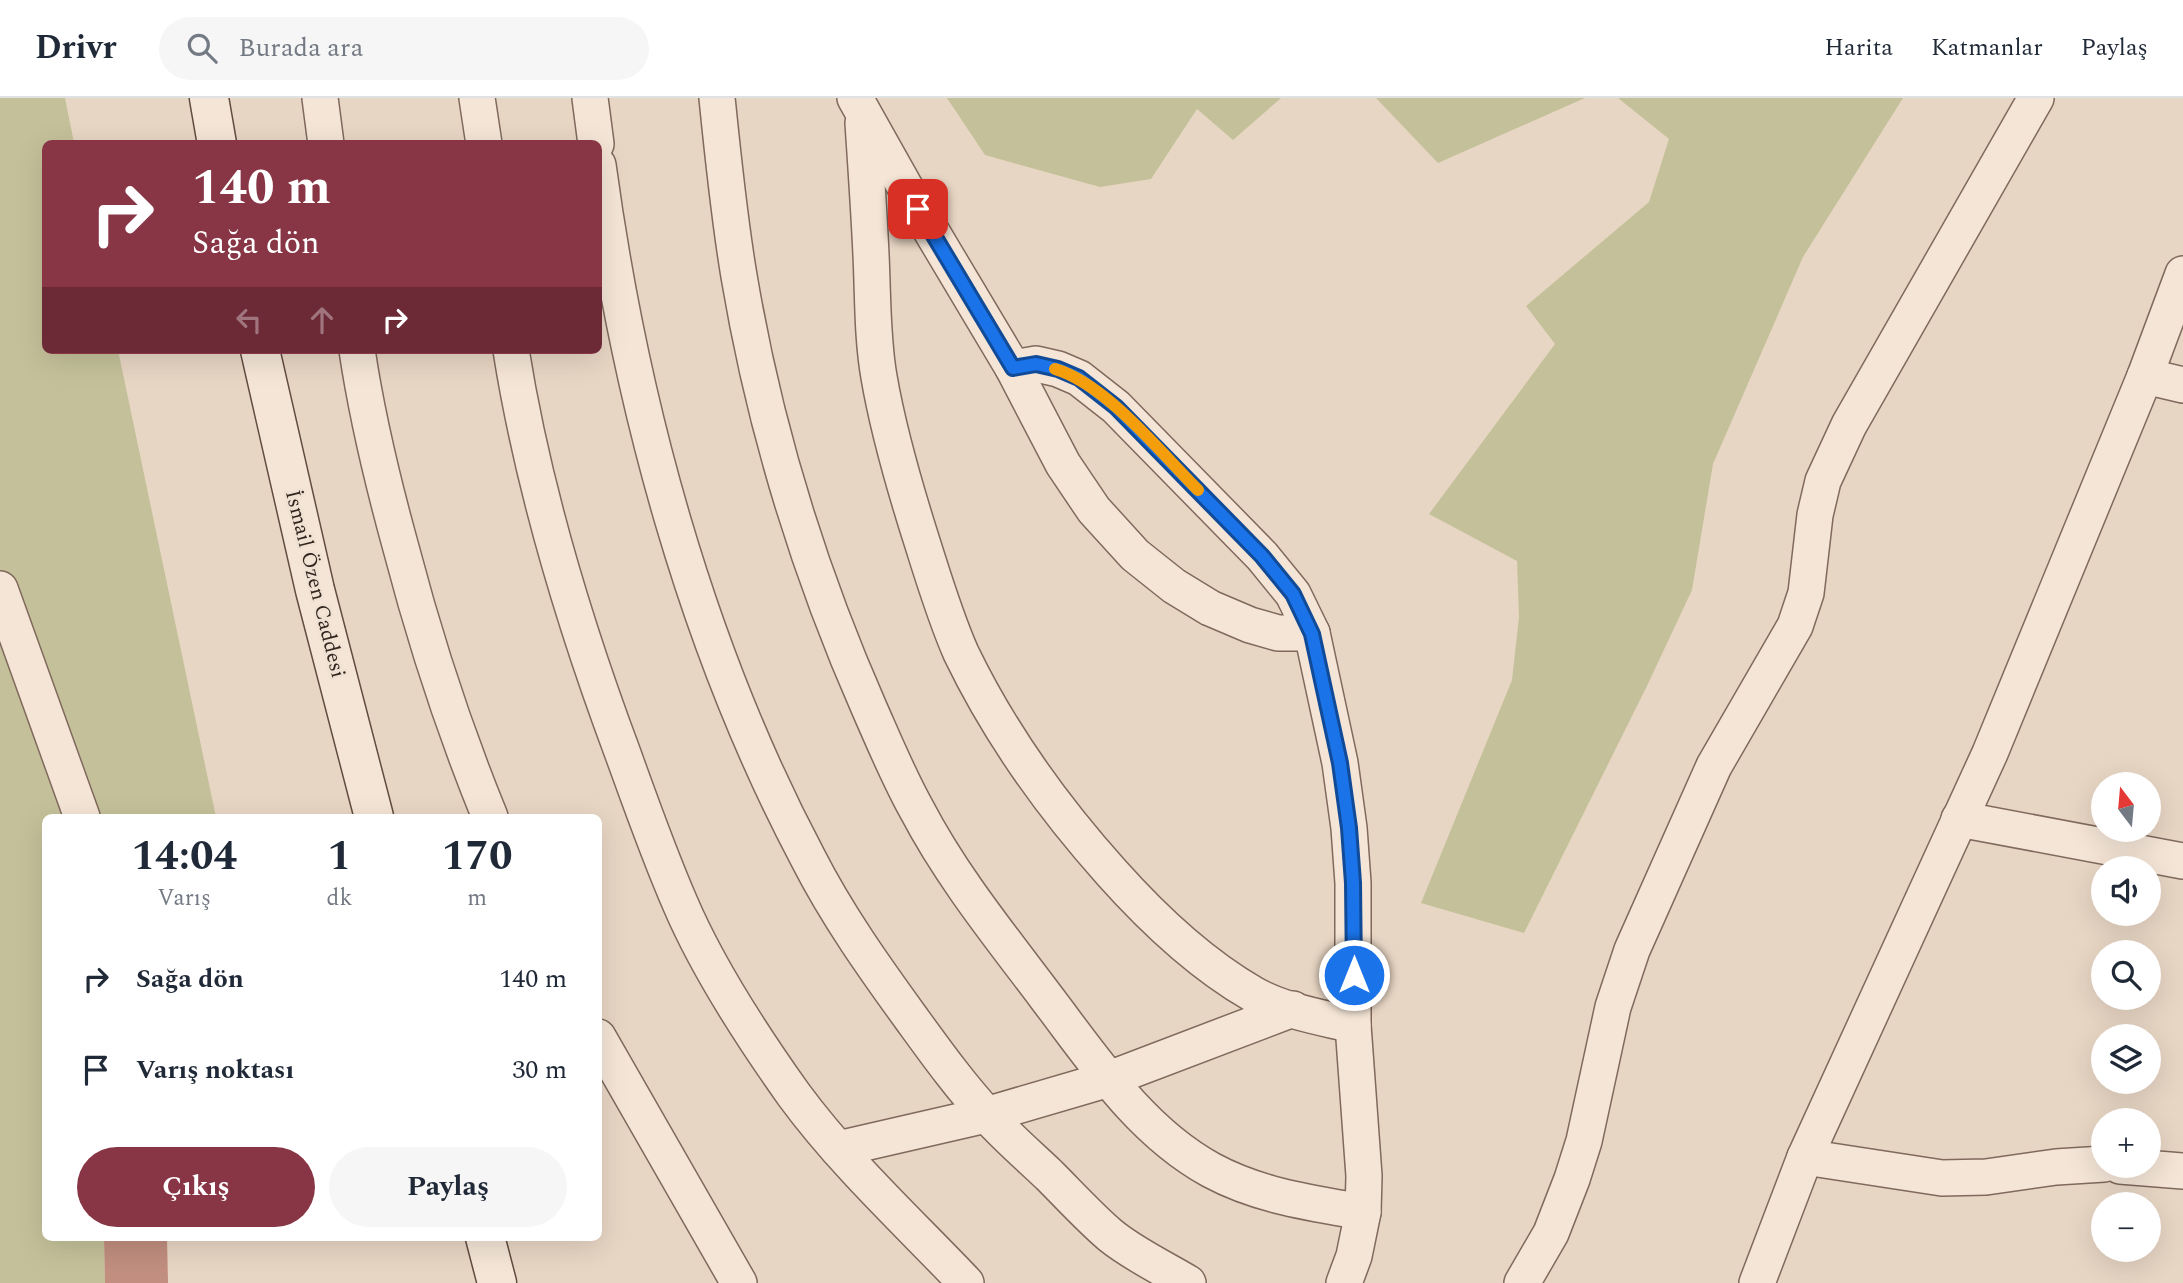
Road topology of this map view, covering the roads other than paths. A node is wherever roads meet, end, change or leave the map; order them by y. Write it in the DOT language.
graph roads {
  1 [pos="209,98"];
  2 [pos="320,98"];
  3 [pos="477,98"];
  4 [pos="590,98"];
  5 [pos="717,98"];
  6 [pos="2036,98"];
  7 [pos="859,106"];
  8 [pos="216,140"];
  9 [pos="325,140"];
  10 [pos="483,140"];
  11 [pos="595,140"];
  12 [pos="602,189"];
  13 [pos="2183,274"];
  14 [pos="261,354"];
  15 [pos="358,354"];
  16 [pos="512,354"];
  17 [pos="1013,368"];
  18 [pos="2146,376"];
  19 [pos="2183,385"];
  20 [pos="0,589"];
  21 [pos="1312,634"];
  22 [pos="81,814"];
  23 [pos="373,814"];
  24 [pos="489,814"];
  25 [pos="1959,819"];
  26 [pos="2183,861"];
  27 [pos="1293,1009"];
  28 [pos="1353,1025"];
  29 [pos="602,1044"];
  30 [pos="1109,1079"];
  31 [pos="986,1115"];
  32 [pos="838,1149"];
  33 [pos="1805,1157"];
  34 [pos="2091,1165"];
  35 [pos="2161,1169"];
  36 [pos="2183,1171"];
  37 [pos="1363,1212"];
  38 [pos="486,1241"];
  39 [pos="497,1283"];
  40 [pos="739,1283"];
  41 [pos="966,1283"];
  42 [pos="1188,1283"];
  43 [pos="1344,1283"];
  44 [pos="1522,1283"];
  45 [pos="1757,1283"];
  1 -- 8 [label="street"];
  2 -- 9 [label="street"];
  3 -- 10 [label="street"];
  4 -- 11 [label="street"];
  5 -- 30 [label="street"];
  6 -- 44 [label="street"];
  7 -- 17 [label="street"];
  7 -- 27 [label="street"];
  12 -- 31 [label="street"];
  13 -- 18 [label="street"];
  14 -- 23 [label="street, İsmail Özen Caddesi"];
  15 -- 24 [label="street"];
  16 -- 32 [label="street"];
  17 -- 21 [label="street"];
  17 -- 21 [label="street"];
  18 -- 19 [label="street"];
  18 -- 25 [label="street"];
  20 -- 22 [label="street"];
  21 -- 28 [label="street"];
  25 -- 26 [label="street"];
  25 -- 33 [label="street"];
  27 -- 28 [label="street"];
  27 -- 30 [label="street"];
  28 -- 37 [label="street"];
  29 -- 40 [label="street"];
  30 -- 31 [label="street"];
  30 -- 37 [label="street"];
  31 -- 32 [label="street"];
  31 -- 42 [label="street"];
  32 -- 41 [label="street"];
  33 -- 34 [label="street"];
  33 -- 45 [label="street"];
  35 -- 36 [label="street"];
  37 -- 43 [label="street"];
  38 -- 39 [label="street"];
}
